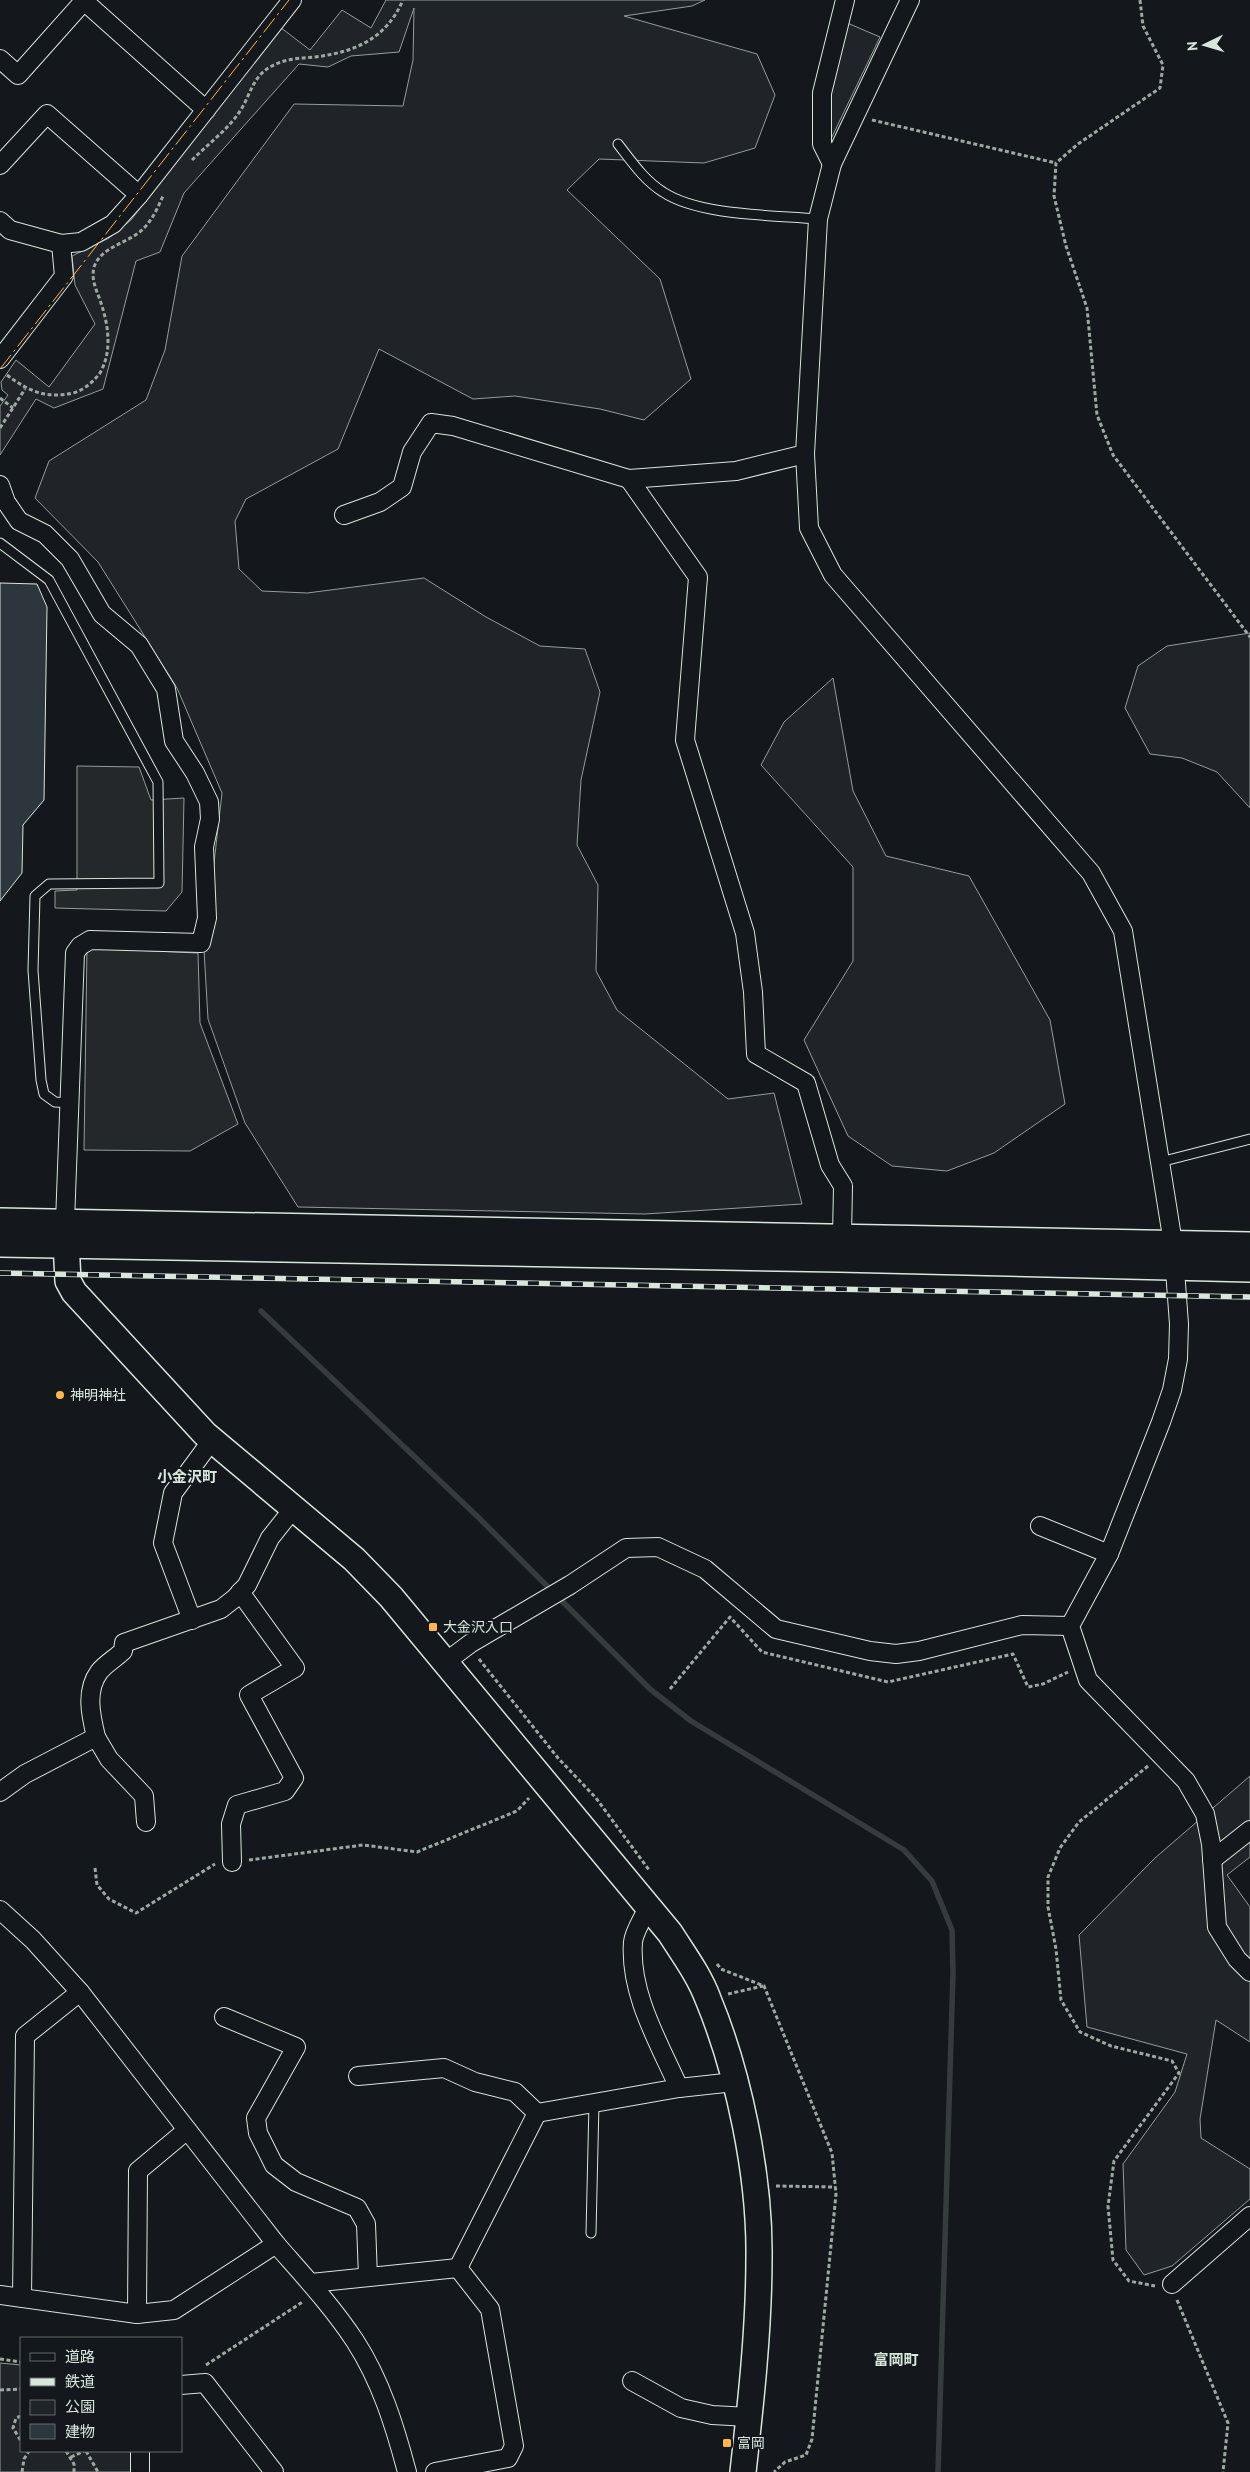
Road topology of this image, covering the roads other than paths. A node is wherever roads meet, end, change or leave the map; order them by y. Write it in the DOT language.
graph roads {
  1 [pos="292,0"];
  2 [pos="845,0"];
  3 [pos="910,0"];
  4 [pos="0,59"];
  5 [pos="206,110"];
  6 [pos="618,144"];
  7 [pos="832,164"];
  8 [pos="0,165"];
  9 [pos="139,196"];
  10 [pos="818,219"];
  11 [pos="0,221"];
  12 [pos="61,244"];
  13 [pos="0,358"];
  14 [pos="805,454"];
  15 [pos="629,479"];
  16 [pos="0,485"];
  17 [pos="344,515"];
  18 [pos="0,543"];
  19 [pos="70,1103"];
  20 [pos="1250,1139"];
  21 [pos="1160,1162"];
  22 [pos="0,1221"];
  23 [pos="66,1234"];
  24 [pos="842,1237"];
  25 [pos="1174,1243"];
  26 [pos="0,1244"];
  27 [pos="1250,1244"];
  28 [pos="1176,1268"];
  29 [pos="1250,1269"];
  30 [pos="212,1440"];
  31 [pos="293,1509"];
  32 [pos="1040,1526"];
  33 [pos="1109,1554"];
  34 [pos="240,1592"];
  35 [pos="192,1620"];
  36 [pos="1070,1626"];
  37 [pos="447,1661"];
  38 [pos="96,1737"];
  39 [pos="0,1792"];
  40 [pos="146,1822"];
  41 [pos="1250,1830"];
  42 [pos="1212,1860"];
  43 [pos="232,1862"];
  44 [pos="648,1907"];
  45 [pos="0,1910"];
  46 [pos="1250,1972"];
  47 [pos="80,1992"];
  48 [pos="224,2017"];
  49 [pos="358,2076"];
  50 [pos="734,2082"];
  51 [pos="679,2088"];
  52 [pos="594,2103"];
  53 [pos="537,2113"];
  54 [pos="187,2130"];
  55 [pos="1250,2216"];
  56 [pos="592,2233"];
  57 [pos="276,2244"];
  58 [pos="458,2268"];
  59 [pos="368,2277"];
  60 [pos="1172,2284"];
  61 [pos="308,2292"];
  62 [pos="0,2295"];
  63 [pos="22,2298"];
  64 [pos="137,2314"];
  65 [pos="632,2381"];
  66 [pos="182,2385"];
  67 [pos="749,2417"];
  68 [pos="140,2452"];
  69 [pos="140,2472"];
  70 [pos="274,2472"];
  71 [pos="407,2472"];
  72 [pos="435,2472"];
  73 [pos="743,2472"];
  1 -- 5 [label="street"];
  2 -- 7 [label="street"];
  3 -- 7 [label="street"];
  4 -- 5 [label="street"];
  5 -- 9 [label="street"];
  6 -- 10 [label="lane"];
  7 -- 10 [label="street"];
  8 -- 9 [label="street"];
  9 -- 12 [label="street"];
  10 -- 14 [label="street"];
  11 -- 12 [label="street"];
  12 -- 13 [label="street"];
  14 -- 15 [label="street"];
  14 -- 21 [label="street"];
  15 -- 17 [label="street"];
  15 -- 24 [label="street"];
  16 -- 19 [label="street"];
  18 -- 19 [label="lane"];
  19 -- 23 [label="street"];
  20 -- 21 [label="lane"];
  21 -- 25 [label="street"];
  22 -- 23 [label="street"];
  23 -- 24 [label="street"];
  23 -- 26 [label="street"];
  23 -- 28 [label="street"];
  23 -- 30 [label="street"];
  24 -- 25 [label="street"];
  25 -- 27 [label="street"];
  25 -- 28 [label="street"];
  28 -- 29 [label="street"];
  28 -- 33 [label="street"];
  30 -- 31 [label="street"];
  30 -- 35 [label="street"];
  31 -- 34 [label="street"];
  31 -- 37 [label="street"];
  32 -- 33 [label="street"];
  33 -- 36 [label="street"];
  34 -- 35 [label="street"];
  34 -- 43 [label="street"];
  35 -- 38 [label="street"];
  36 -- 37 [label="street"];
  36 -- 42 [label="street"];
  37 -- 44 [label="street"];
  38 -- 39 [label="street"];
  38 -- 40 [label="street"];
  41 -- 42 [label="street"];
  42 -- 46 [label="street"];
  44 -- 50 [label="street"];
  44 -- 51 [label="street"];
  45 -- 47 [label="street"];
  47 -- 54 [label="street"];
  47 -- 63 [label="street"];
  48 -- 59 [label="street"];
  49 -- 53 [label="street"];
  50 -- 51 [label="street"];
  50 -- 67 [label="street"];
  51 -- 52 [label="street"];
  52 -- 53 [label="street"];
  52 -- 56 [label="lane"];
  53 -- 58 [label="street"];
  54 -- 57 [label="street"];
  54 -- 64 [label="street"];
  55 -- 60 [label="street"];
  57 -- 61 [label="street"];
  57 -- 64 [label="street"];
  58 -- 59 [label="street"];
  58 -- 72 [label="street"];
  59 -- 61 [label="street"];
  61 -- 71 [label="street"];
  62 -- 63 [label="street"];
  63 -- 64 [label="street"];
  65 -- 67 [label="street"];
  66 -- 70 [label="street"];
  67 -- 73 [label="street"];
  68 -- 69 [label="street"];
}
